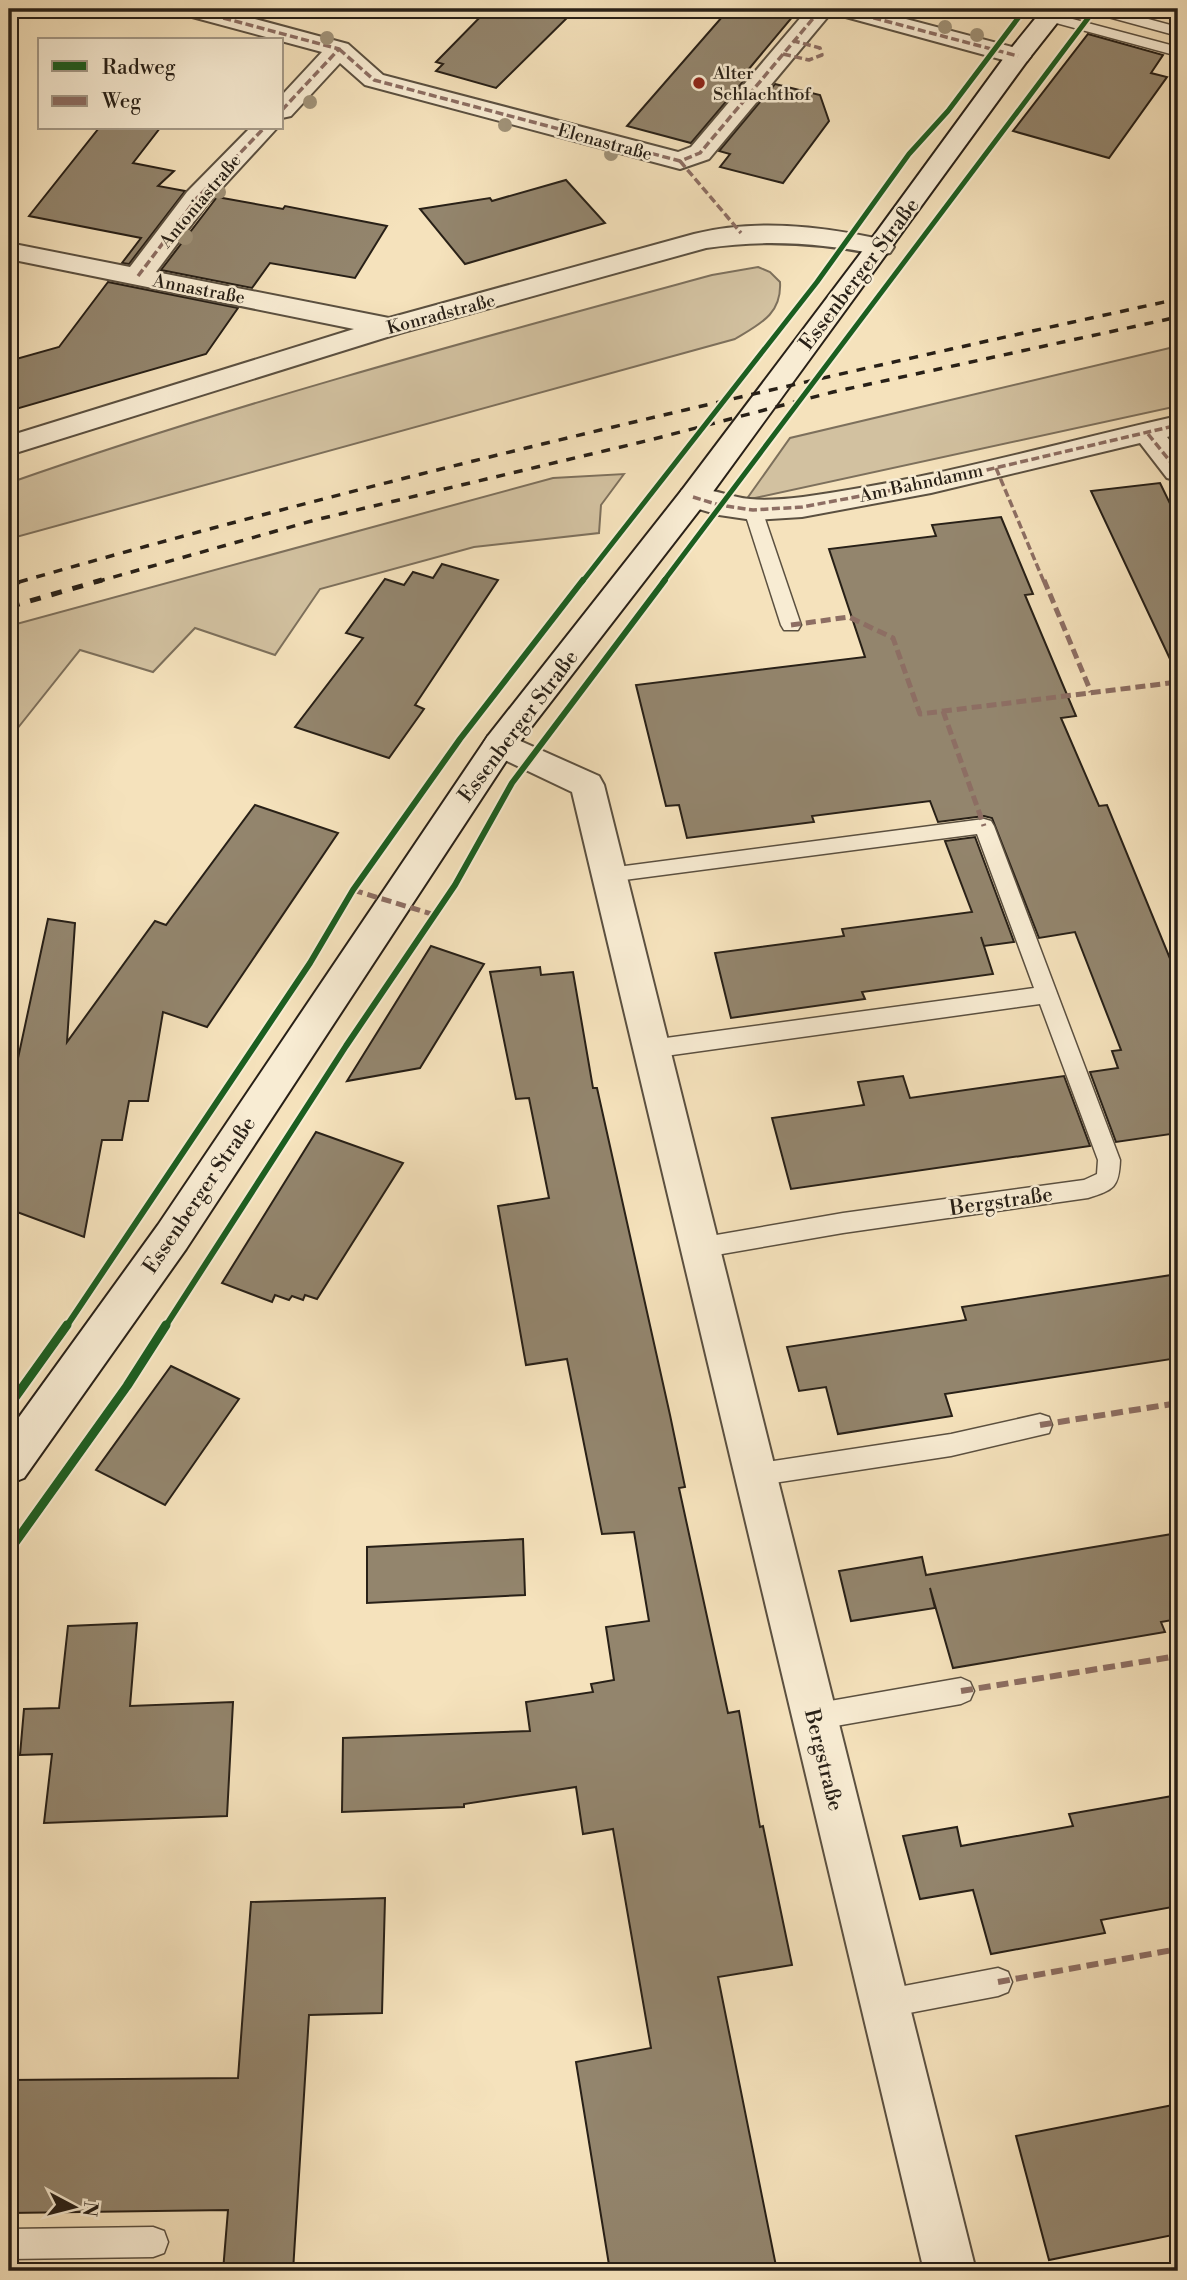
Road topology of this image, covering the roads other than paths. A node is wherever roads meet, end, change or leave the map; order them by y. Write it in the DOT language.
graph roads {
  1 [pos="190,9"];
  2 [pos="821,9"];
  3 [pos="840,9"];
  4 [pos="1095,9"];
  5 [pos="1053,13"];
  6 [pos="1178,32"];
  7 [pos="339,49"];
  8 [pos="1178,52"];
  9 [pos="1018,56"];
  10 [pos="284,108"];
  11 [pos="262,130"];
  12 [pos="880,247"];
  13 [pos="9,251"];
  14 [pos="138,276"];
  15 [pos="390,327"];
  16 [pos="1178,425"];
  17 [pos="1148,434"];
  18 [pos="9,446"];
  19 [pos="1178,471"];
  20 [pos="693,497"];
  21 [pos="753,510"];
  22 [pos="791,625"];
  23 [pos="500,744"];
  24 [pos="609,874"];
  25 [pos="1048,994"];
  26 [pos="651,1049"];
  27 [pos="699,1248"];
  28 [pos="1040,1425"];
  29 [pos="9,1465"];
  30 [pos="754,1475"];
  31 [pos="961,1691"];
  32 [pos="813,1717"];
  33 [pos="998,1982"];
  34 [pos="883,2004"];
  35 [pos="153,2242"];
  36 [pos="9,2244"];
  37 [pos="950,2271"];
  1 -- 7 [label="street"];
  2 -- 7 [label="street, Elenastraße"];
  3 -- 9 [label="street"];
  4 -- 6 [label="lane"];
  5 -- 8 [label="lane"];
  5 -- 9 [label="street, Essenberger Straße"];
  7 -- 10 [label="street"];
  9 -- 12 [label="street, Essenberger Straße"];
  11 -- 14 [label="street, Antoniastraße"];
  12 -- 15 [label="street, Konradstraße"];
  12 -- 20 [label="street, Essenberger Straße"];
  13 -- 14 [label="street, Annastraße"];
  14 -- 15 [label="street, Annastraße"];
  15 -- 18 [label="street, Konradstraße"];
  16 -- 17 [label="street, Am Bahndamm"];
  17 -- 19 [label="street"];
  17 -- 21 [label="street, Am Bahndamm"];
  20 -- 21 [label="street, Am Bahndamm"];
  20 -- 23 [label="street, Essenberger Straße"];
  21 -- 22 [label="lane"];
  23 -- 24 [label="street, Bergstraße"];
  23 -- 29 [label="street, Essenberger Straße"];
  24 -- 25 [label="lane, Bergstraße"];
  24 -- 26 [label="street, Bergstraße"];
  25 -- 26 [label="lane"];
  25 -- 27 [label="lane, Bergstraße"];
  26 -- 27 [label="street, Bergstraße"];
  27 -- 30 [label="street, Bergstraße"];
  28 -- 30 [label="lane"];
  30 -- 32 [label="street, Bergstraße"];
  31 -- 32 [label="lane"];
  32 -- 34 [label="street, Bergstraße"];
  33 -- 34 [label="lane"];
  34 -- 37 [label="street, Bergstraße"];
  35 -- 36 [label="lane"];
}
